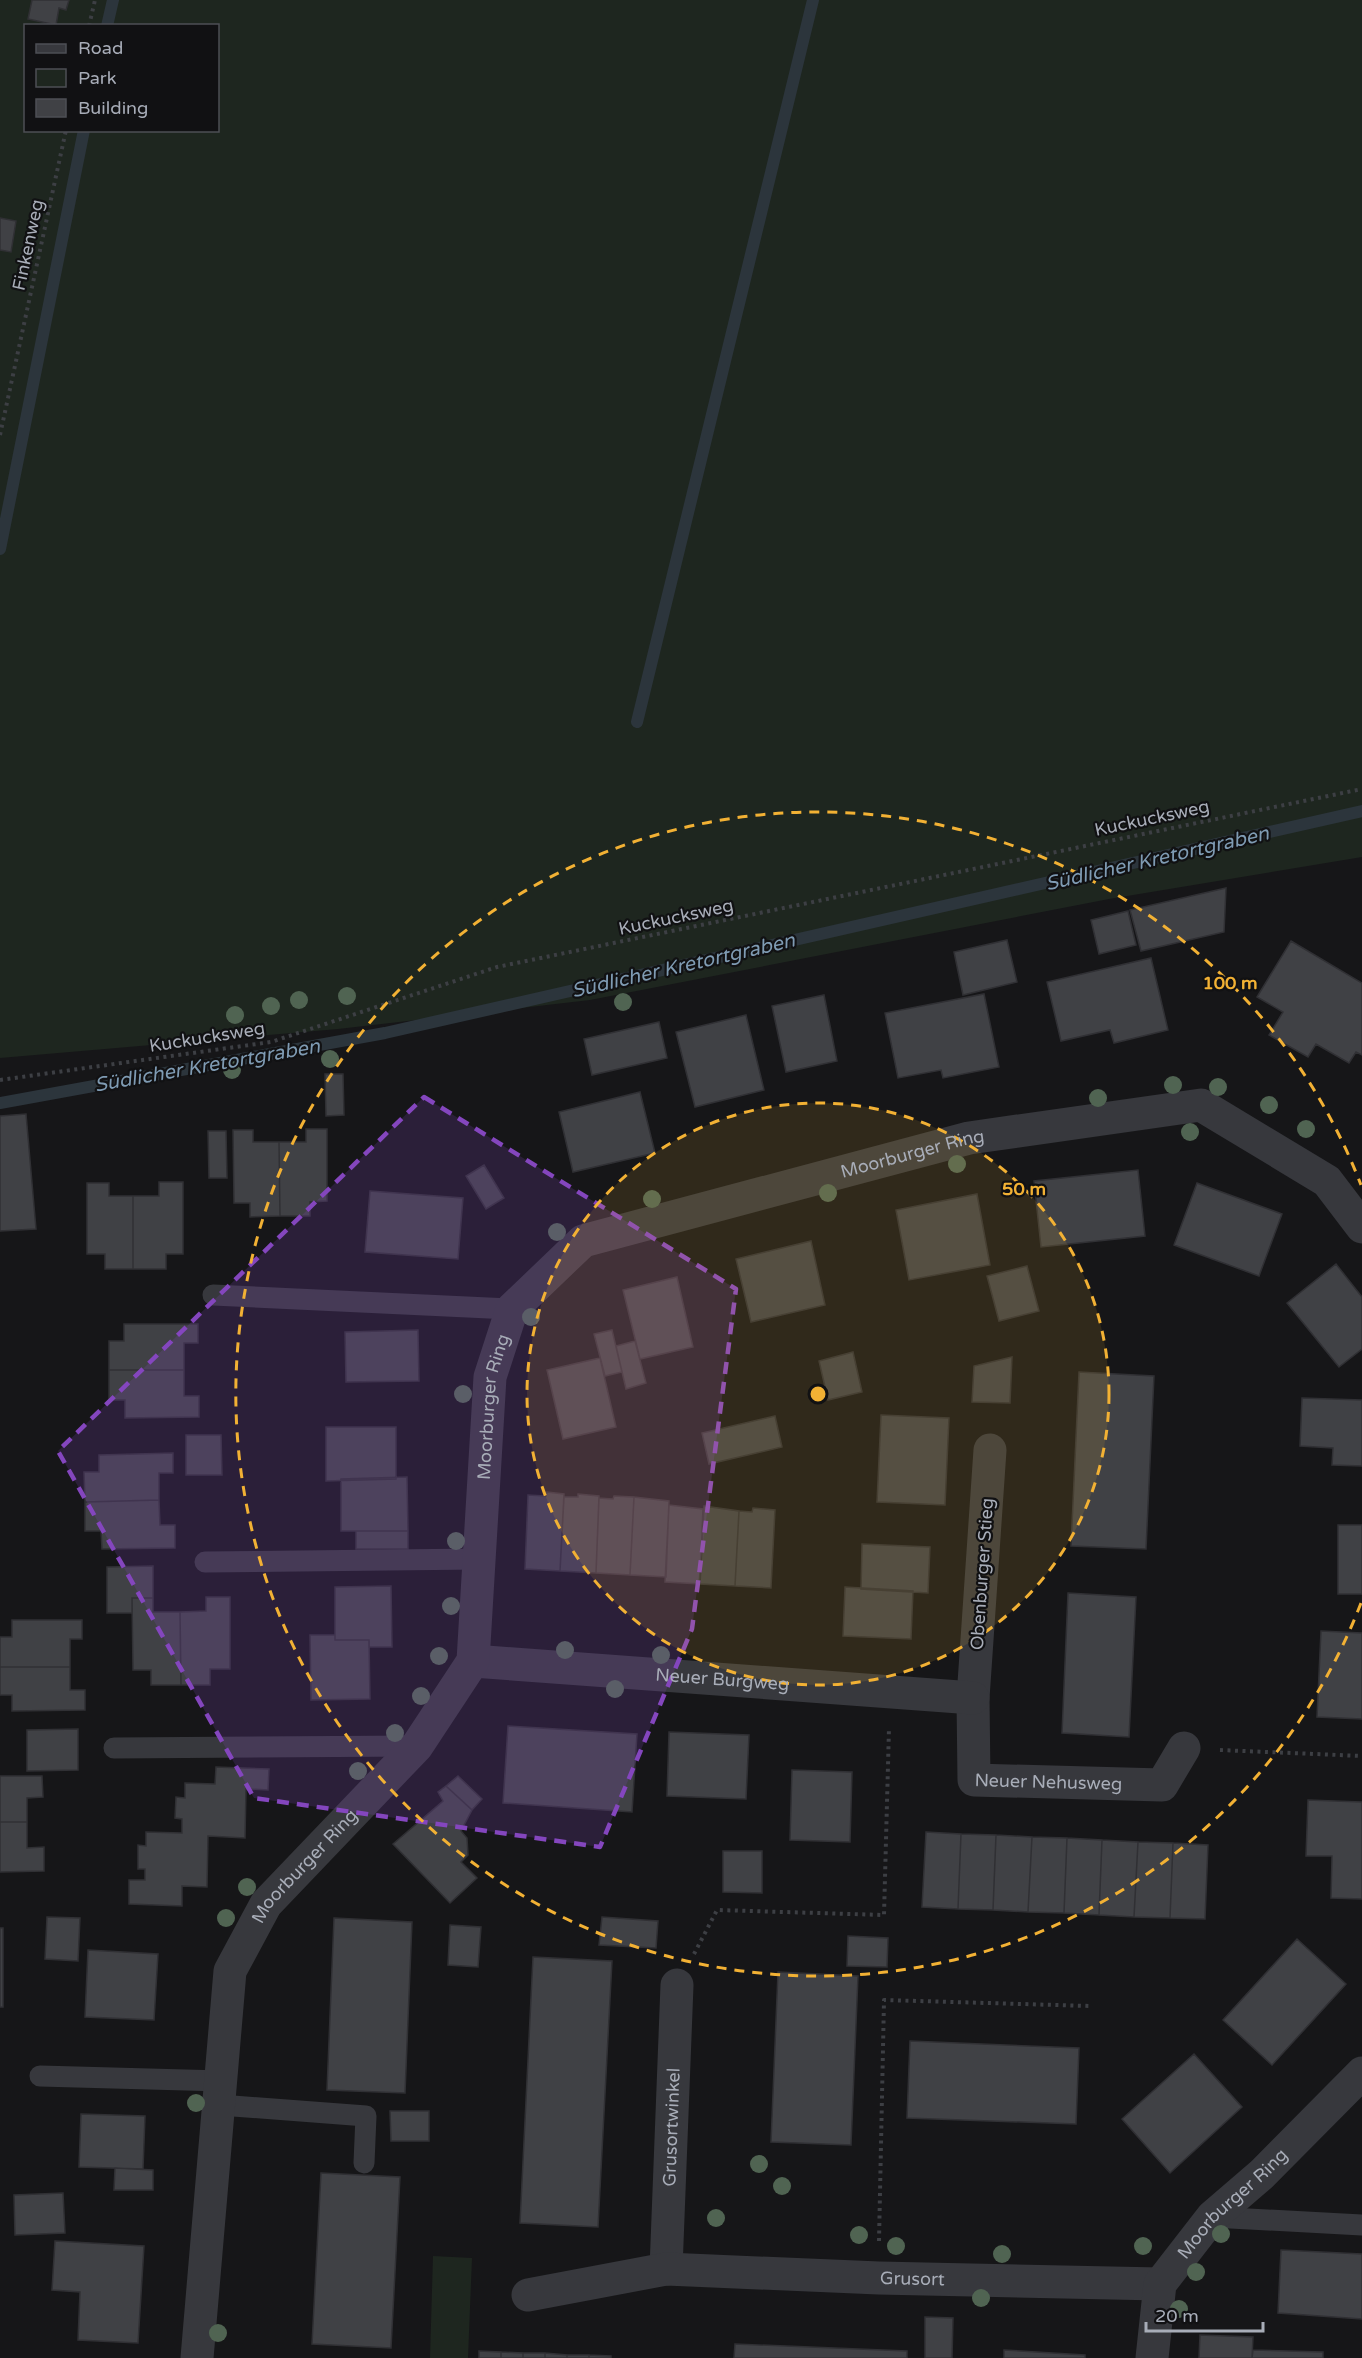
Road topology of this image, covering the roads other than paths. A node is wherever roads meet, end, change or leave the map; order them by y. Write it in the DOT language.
graph roads {
  1 [pos="1362,1227"];
  2 [pos="213,1295"];
  3 [pos="512,1309"];
  4 [pos="990,1450"];
  5 [pos="479,1559"];
  6 [pos="205,1562"];
  7 [pos="473,1661"];
  8 [pos="973,1698"];
  9 [pos="417,1746"];
  10 [pos="114,1748"];
  11 [pos="1184,1748"];
  12 [pos="677,1985"];
  13 [pos="1362,2073"];
  14 [pos="40,2076"];
  15 [pos="221,2093"];
  16 [pos="364,2163"];
  17 [pos="1212,2217"];
  18 [pos="1362,2224"];
  19 [pos="666,2269"];
  20 [pos="1160,2283"];
  21 [pos="528,2295"];
  22 [pos="197,2358"];
  23 [pos="1152,2358"];
  1 -- 3 [label="street, Moorburger Ring"];
  2 -- 3 [label="lane"];
  3 -- 5 [label="street, Moorburger Ring"];
  4 -- 8 [label="street, Obenburger Stieg"];
  5 -- 6 [label="lane"];
  5 -- 7 [label="street, Moorburger Ring"];
  7 -- 8 [label="street, Neuer Burgweg"];
  7 -- 9 [label="street, Moorburger Ring"];
  8 -- 11 [label="street, Neuer Nehusweg"];
  9 -- 10 [label="lane"];
  9 -- 15 [label="street, Moorburger Ring"];
  12 -- 19 [label="street, Grusortwinkel"];
  13 -- 17 [label="street, Moorburger Ring"];
  14 -- 15 [label="lane"];
  15 -- 16 [label="lane"];
  15 -- 22 [label="street, Moorburger Ring"];
  17 -- 18 [label="lane"];
  17 -- 20 [label="street, Moorburger Ring"];
  19 -- 20 [label="street, Grusort"];
  19 -- 21 [label="street, Grusort"];
  20 -- 23 [label="street"];
}
